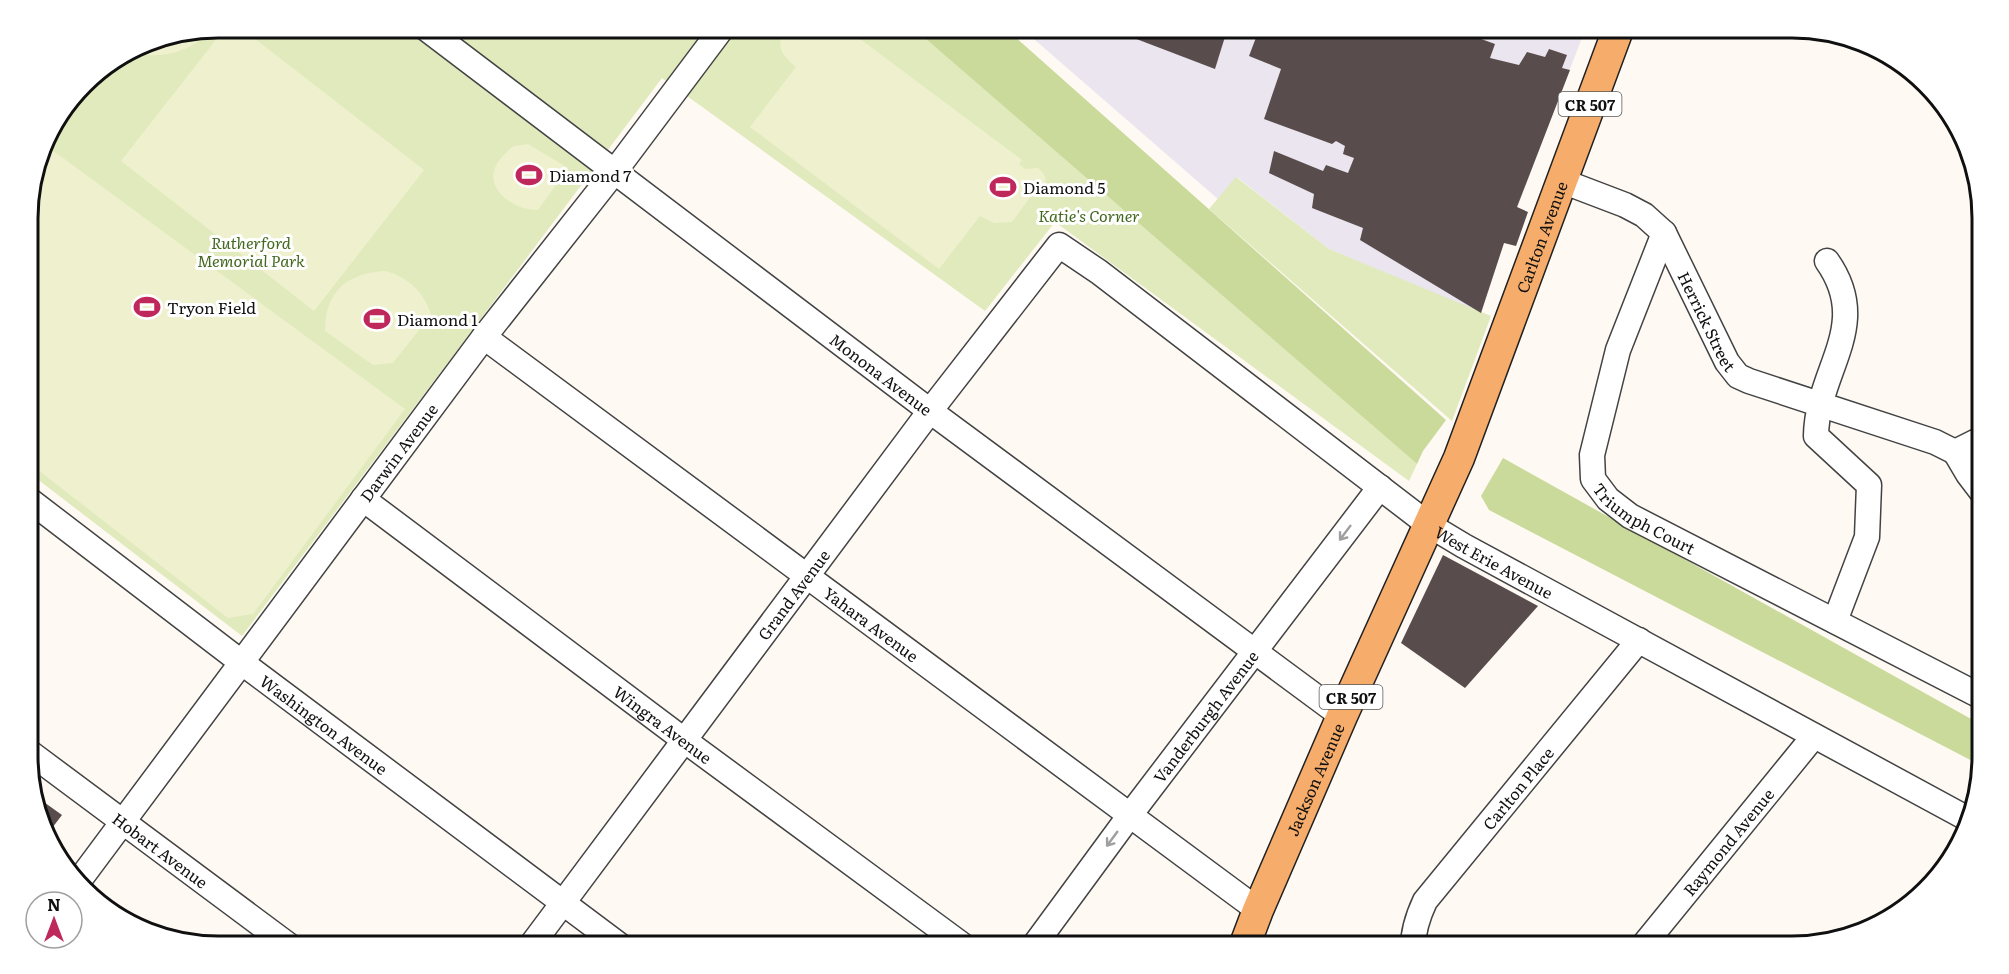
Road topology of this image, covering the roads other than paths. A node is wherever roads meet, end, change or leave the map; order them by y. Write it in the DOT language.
graph roads {
  1 [pos="439,38"];
  2 [pos="715,38"];
  3 [pos="1615,38"];
  4 [pos="615,171"];
  5 [pos="1562,181"];
  6 [pos="1664,233"];
  7 [pos="1059,245"];
  8 [pos="1827,261"];
  9 [pos="484,337"];
  10 [pos="1819,404"];
  11 [pos="930,411"];
  12 [pos="1972,444"];
  13 [pos="1463,449"];
  14 [pos="1955,452"];
  15 [pos="1972,479"];
  16 [pos="1380,487"];
  17 [pos="363,499"];
  18 [pos="38,507"];
  19 [pos="1429,525"];
  20 [pos="807,576"];
  21 [pos="1835,621"];
  22 [pos="1639,640"];
  23 [pos="1254,651"];
  24 [pos="241,662"];
  25 [pos="1972,692"];
  26 [pos="1342,716"];
  27 [pos="1814,736"];
  28 [pos="684,740"];
  29 [pos="38,759"];
  30 [pos="1130,815"];
  31 [pos="1961,815"];
  32 [pos="124,822"];
  33 [pos="83,876"];
  34 [pos="562,903"];
  35 [pos="1258,910"];
  36 [pos="276,936"];
  37 [pos="538,936"];
  38 [pos="607,936"];
  39 [pos="950,936"];
  40 [pos="1042,936"];
  41 [pos="1248,936"];
  42 [pos="1413,936"];
  43 [pos="1651,936"];
  1 -- 4 [label="street, Monona Avenue"];
  2 -- 4 [label="street, Darwin Avenue"];
  3 -- 5 [label="main road, Carlton Avenue / CR 507"];
  4 -- 9 [label="street, Darwin Avenue"];
  4 -- 11 [label="street, Monona Avenue"];
  5 -- 6 [label="street, Herrick Street"];
  5 -- 13 [label="main road, Carlton Avenue / CR 507"];
  6 -- 10 [label="street, Herrick Street"];
  6 -- 21 [label="street, Triumph Court"];
  7 -- 11 [label="street, Grand Avenue"];
  7 -- 16 [label="street, West Erie Avenue"];
  8 -- 10 [label="street"];
  9 -- 17 [label="street, Darwin Avenue"];
  9 -- 20 [label="street, Yahara Avenue"];
  10 -- 14 [label="street, Herrick Street"];
  10 -- 21 [label="street"];
  11 -- 20 [label="street, Grand Avenue"];
  11 -- 23 [label="street, Monona Avenue"];
  12 -- 14 [label="street"];
  13 -- 19 [label="main road, Jackson Avenue / CR 507"];
  14 -- 15 [label="street"];
  16 -- 19 [label="street, West Erie Avenue"];
  16 -- 23 [label="street, Vanderburgh Avenue, one-way"];
  17 -- 24 [label="street, Darwin Avenue"];
  17 -- 28 [label="street, Wingra Avenue"];
  18 -- 24 [label="street, Washington Avenue"];
  19 -- 22 [label="street, West Erie Avenue"];
  19 -- 26 [label="main road, Jackson Avenue / CR 507"];
  20 -- 28 [label="street, Grand Avenue"];
  20 -- 30 [label="street, Yahara Avenue"];
  21 -- 25 [label="street, Triumph Court"];
  22 -- 27 [label="street, West Erie Avenue"];
  22 -- 42 [label="street, Carlton Place"];
  23 -- 26 [label="street, Monona Avenue"];
  23 -- 30 [label="street, Vanderburgh Avenue"];
  24 -- 32 [label="street, Darwin Avenue"];
  24 -- 34 [label="street, Washington Avenue"];
  26 -- 35 [label="main road, Jackson Avenue / CR 507"];
  27 -- 31 [label="street, West Erie Avenue"];
  27 -- 43 [label="street, Raymond Avenue"];
  28 -- 34 [label="street, Grand Avenue"];
  28 -- 39 [label="street, Wingra Avenue"];
  29 -- 32 [label="street, Hobart Avenue"];
  30 -- 35 [label="street, Yahara Avenue"];
  30 -- 40 [label="street, Vanderburgh Avenue, one-way"];
  32 -- 33 [label="street, Darwin Avenue"];
  32 -- 36 [label="street, Hobart Avenue"];
  34 -- 37 [label="street, Grand Avenue"];
  34 -- 38 [label="street, Washington Avenue"];
  35 -- 41 [label="main road, Jackson Avenue / CR 507"];
}
